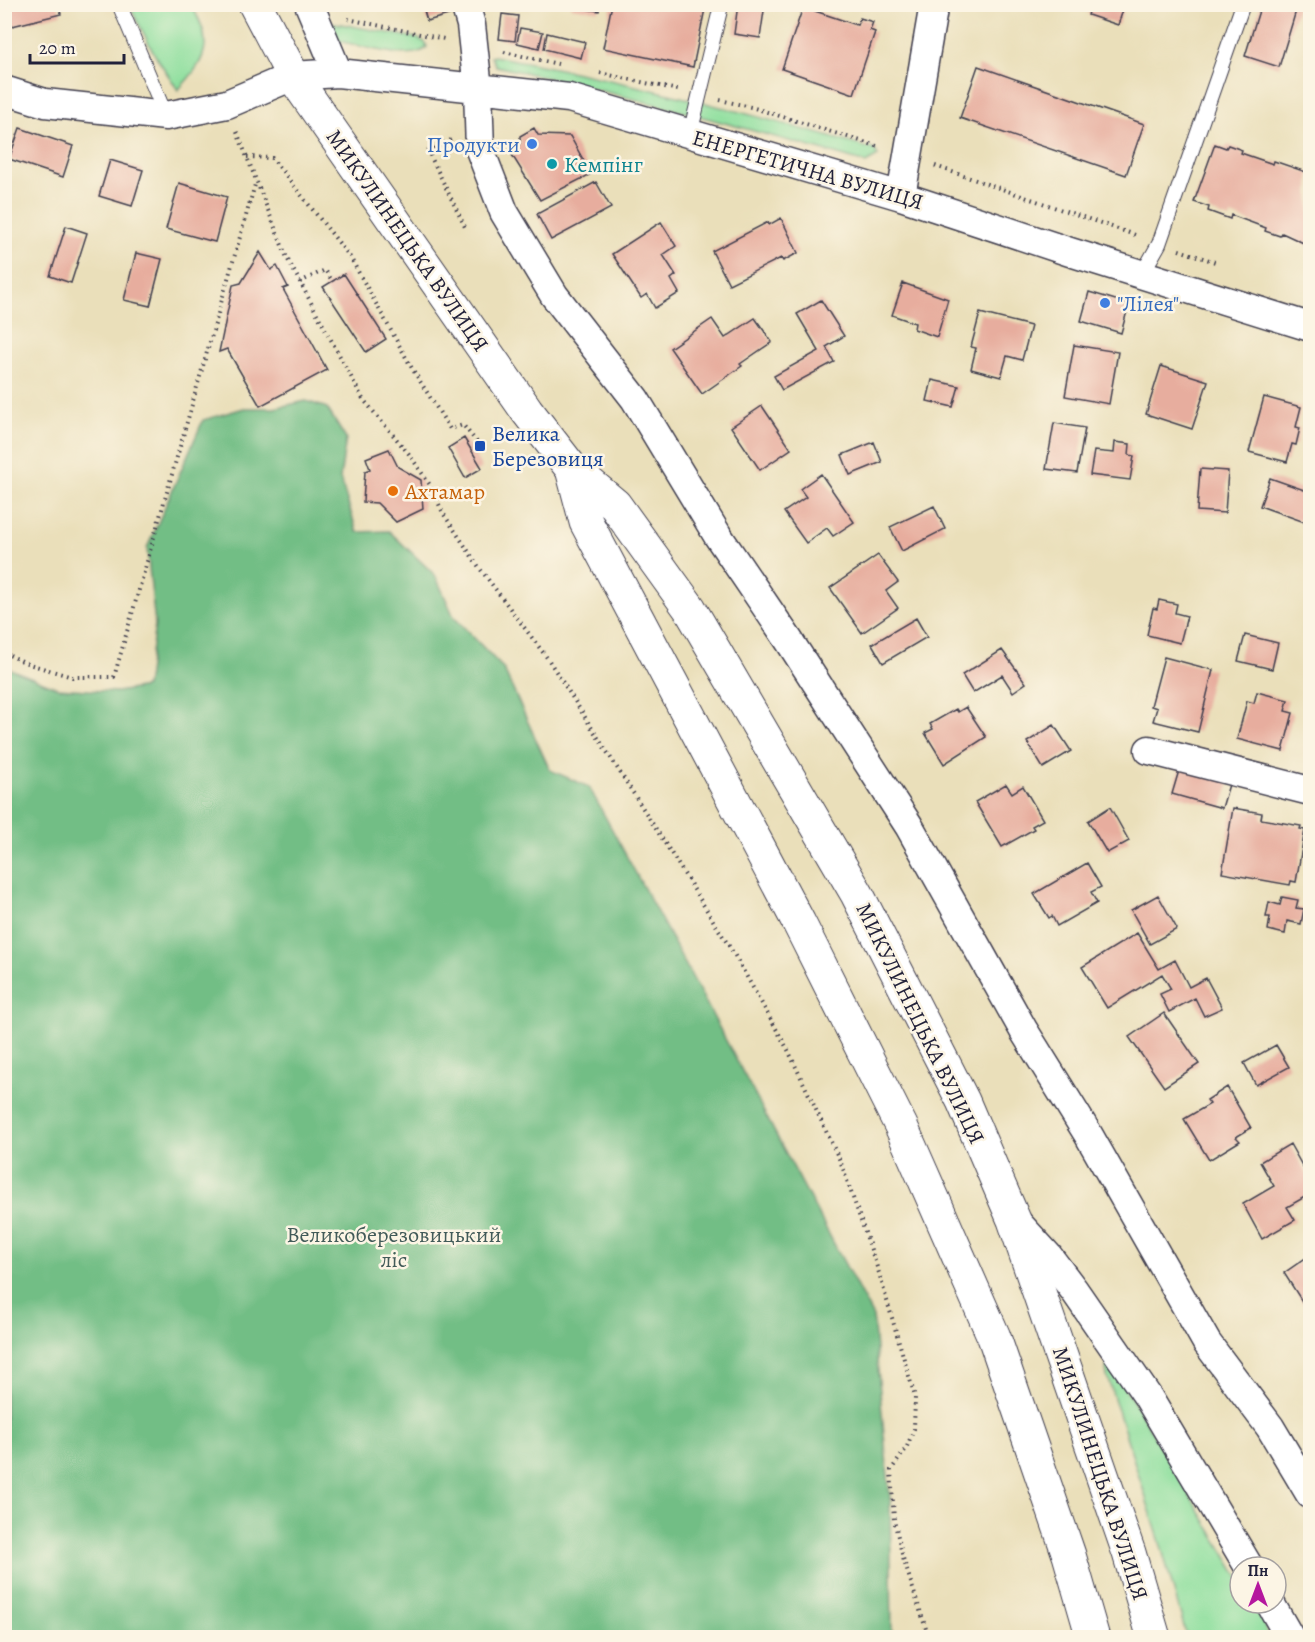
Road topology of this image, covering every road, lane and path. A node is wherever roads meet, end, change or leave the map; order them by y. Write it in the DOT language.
graph roads {
  1 [pos="119,4"];
  2 [pos="255,4"];
  3 [pos="309,4"];
  4 [pos="465,4"];
  5 [pos="934,4"];
  6 [pos="1243,4"];
  7 [pos="721,6"];
  8 [pos="338,74"];
  9 [pos="293,76"];
  10 [pos="478,89"];
  11 [pos="4,90"];
  12 [pos="227,104"];
  13 [pos="166,116"];
  14 [pos="690,134"];
  15 [pos="430,156"];
  16 [pos="247,157"];
  17 [pos="257,180"];
  18 [pos="901,196"];
  19 [pos="465,227"];
  20 [pos="1142,274"];
  21 [pos="300,282"];
  22 [pos="333,282"];
  23 [pos="1311,327"];
  24 [pos="480,446"];
  25 [pos="572,469"];
  26 [pos="4,653"];
  27 [pos="1149,750"];
  28 [pos="1311,791"];
  29 [pos="1014,1220"];
  30 [pos="1311,1494"];
  31 [pos="1242,1555"];
  32 [pos="1277,1615"];
  33 [pos="928,1638"];
  34 [pos="1093,1638"];
  35 [pos="1154,1638"];
  36 [pos="1290,1638"];
  1 -- 13 [label="lane"];
  2 -- 9 [label="highway, МИКУЛИНЕЦЬКА ВУЛИЦЯ"];
  3 -- 8 [label="street"];
  4 -- 10 [label="street"];
  5 -- 18 [label="street"];
  6 -- 20 [label="lane"];
  7 -- 14 [label="lane"];
  8 -- 9 [label="street, ЕНЕРГЕТИЧНА ВУЛИЦЯ"];
  8 -- 10 [label="street, ЕНЕРГЕТИЧНА ВУЛИЦЯ"];
  9 -- 12 [label="street"];
  9 -- 25 [label="highway, МИКУЛИНЕЦЬКА ВУЛИЦЯ"];
  10 -- 14 [label="street, ЕНЕРГЕТИЧНА ВУЛИЦЯ"];
  10 -- 30 [label="street"];
  11 -- 13 [label="street"];
  12 -- 13 [label="street"];
  12 -- 16 [label="path"];
  14 -- 18 [label="street, ЕНЕРГЕТИЧНА ВУЛИЦЯ"];
  15 -- 19 [label="path"];
  16 -- 17 [label="path"];
  16 -- 24 [label="path"];
  17 -- 21 [label="path"];
  17 -- 26 [label="path"];
  18 -- 20 [label="street, ЕНЕРГЕТИЧНА ВУЛИЦЯ"];
  20 -- 23 [label="street, ЕНЕРГЕТИЧНА ВУЛИЦЯ"];
  21 -- 22 [label="path"];
  21 -- 33 [label="path"];
  25 -- 29 [label="highway, МИКУЛИНЕЦЬКА ВУЛИЦЯ"];
  25 -- 34 [label="highway, МИКУЛИНЕЦЬКА ВУЛИЦЯ"];
  27 -- 28 [label="street"];
  29 -- 31 [label="street"];
  29 -- 35 [label="highway, МИКУЛИНЕЦЬКА ВУЛИЦЯ"];
  32 -- 36 [label="street"];
}
